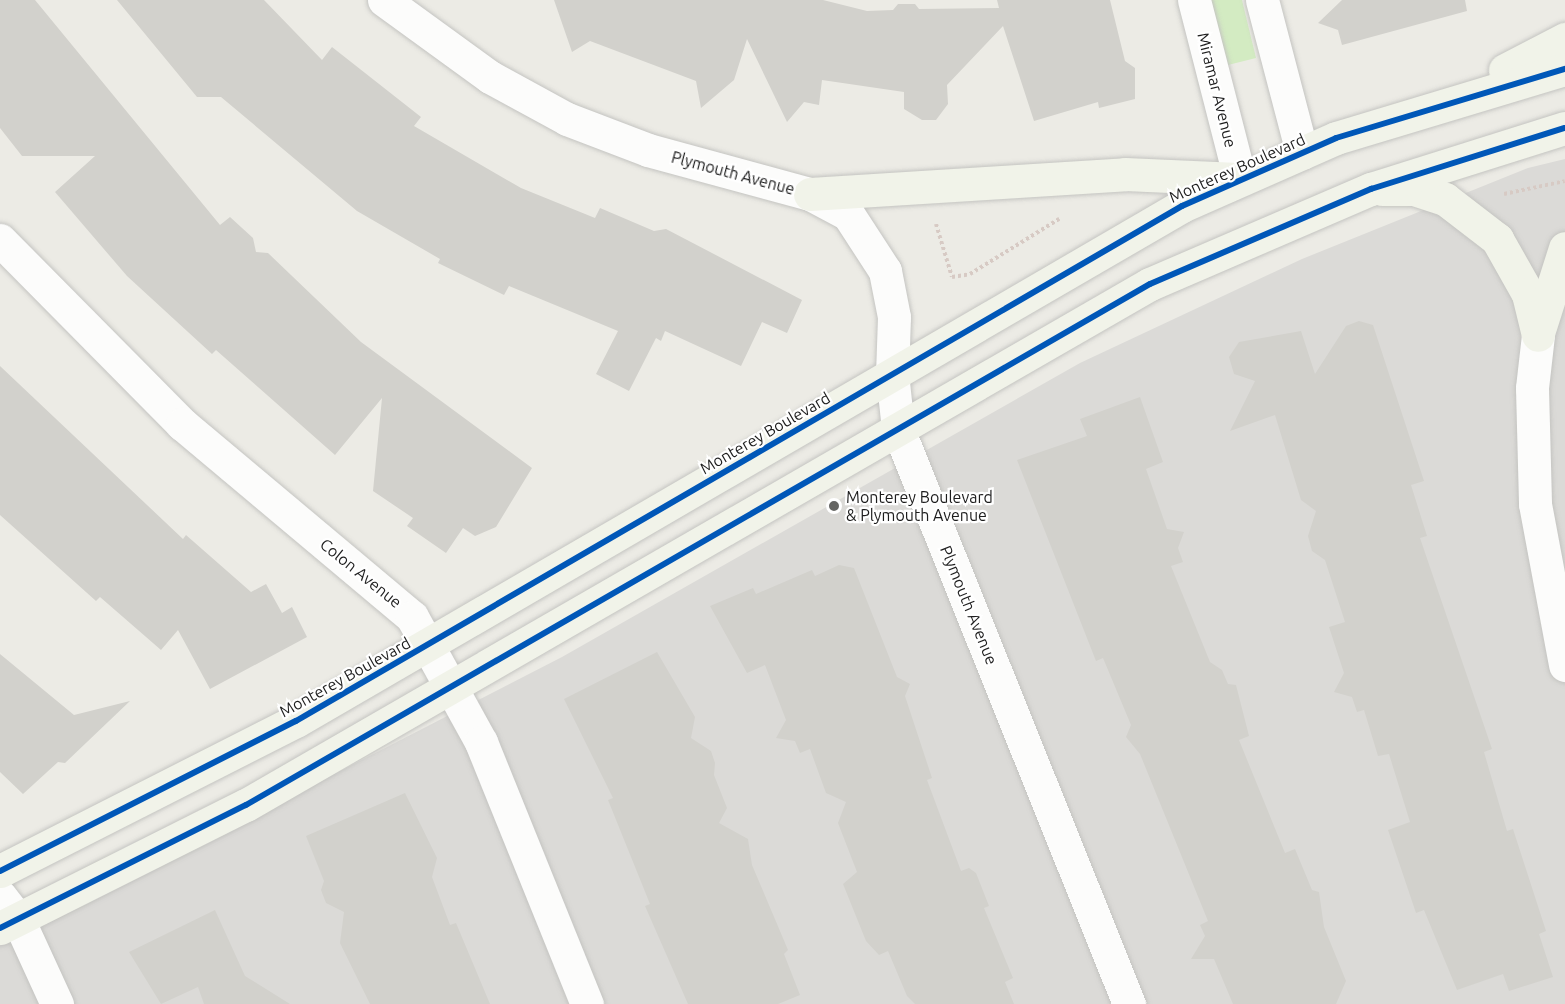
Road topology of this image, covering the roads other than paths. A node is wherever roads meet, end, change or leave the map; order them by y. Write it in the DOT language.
graph roads {
  1 [pos="384,0"];
  2 [pos="1194,0"];
  3 [pos="1262,0"];
  4 [pos="1565,39"];
  5 [pos="1565,69"];
  6 [pos="1437,104"];
  7 [pos="1565,128"];
  8 [pos="1302,153"];
  9 [pos="1240,179"];
  10 [pos="1371,189"];
  11 [pos="810,194"];
  12 [pos="0,240"];
  13 [pos="1565,248"];
  14 [pos="1538,335"];
  15 [pos="892,373"];
  16 [pos="898,429"];
  17 [pos="430,645"];
  18 [pos="1565,664"];
  19 [pos="454,687"];
  20 [pos="0,871"];
  21 [pos="6,914"];
  22 [pos="57,1004"];
  23 [pos="587,1004"];
  24 [pos="1129,1004"];
  1 -- 11 [label="street, Plymouth Avenue"];
  2 -- 9 [label="street, Miramar Avenue"];
  3 -- 8 [label="street"];
  4 -- 6 [label="main road"];
  5 -- 6 [label="main road, Monterey Boulevard"];
  6 -- 8 [label="main road, Monterey Boulevard"];
  7 -- 10 [label="main road"];
  8 -- 9 [label="main road, Monterey Boulevard"];
  9 -- 11 [label="main road"];
  9 -- 15 [label="main road, Monterey Boulevard"];
  10 -- 14 [label="main road"];
  10 -- 16 [label="main road"];
  11 -- 15 [label="street, Plymouth Avenue"];
  12 -- 17 [label="street, Colon Avenue"];
  13 -- 14 [label="main road"];
  14 -- 18 [label="street"];
  15 -- 16 [label="street, Plymouth Avenue"];
  15 -- 17 [label="main road, Monterey Boulevard"];
  16 -- 19 [label="main road"];
  16 -- 24 [label="street, Plymouth Avenue"];
  17 -- 19 [label="street, Colon Avenue"];
  17 -- 20 [label="main road, Monterey Boulevard"];
  19 -- 21 [label="main road"];
  19 -- 23 [label="street, Colon Avenue"];
  21 -- 22 [label="street"];
}
